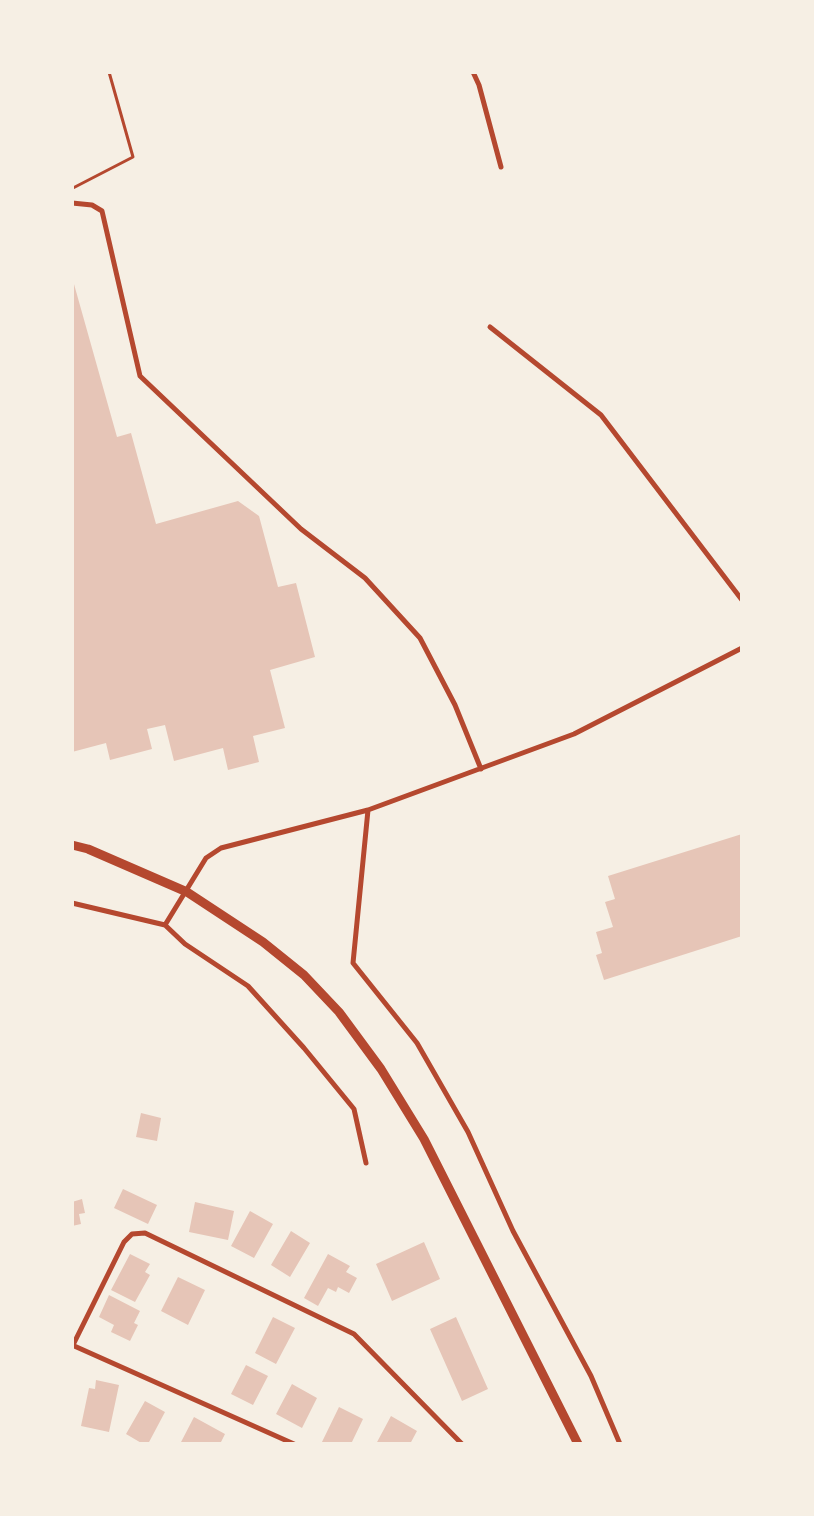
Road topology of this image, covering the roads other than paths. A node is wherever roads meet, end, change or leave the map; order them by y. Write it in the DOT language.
graph roads {
  1 [pos="472,72"];
  2 [pos="501,167"];
  3 [pos="72,203"];
  4 [pos="490,327"];
  5 [pos="742,600"];
  6 [pos="742,648"];
  7 [pos="481,769"];
  8 [pos="368,810"];
  9 [pos="72,845"];
  10 [pos="187,892"];
  11 [pos="72,903"];
  12 [pos="165,925"];
  13 [pos="366,1163"];
  14 [pos="73,1345"];
  15 [pos="294,1444"];
  16 [pos="462,1444"];
  17 [pos="578,1444"];
  18 [pos="620,1444"];
  1 -- 2 [label="street"];
  3 -- 7 [label="street"];
  4 -- 5 [label="street"];
  6 -- 7 [label="street"];
  7 -- 8 [label="street"];
  8 -- 10 [label="street"];
  8 -- 18 [label="street"];
  9 -- 10 [label="street"];
  10 -- 12 [label="street"];
  10 -- 17 [label="street"];
  11 -- 12 [label="street"];
  12 -- 13 [label="street"];
  14 -- 15 [label="street"];
  14 -- 16 [label="street"];
}
